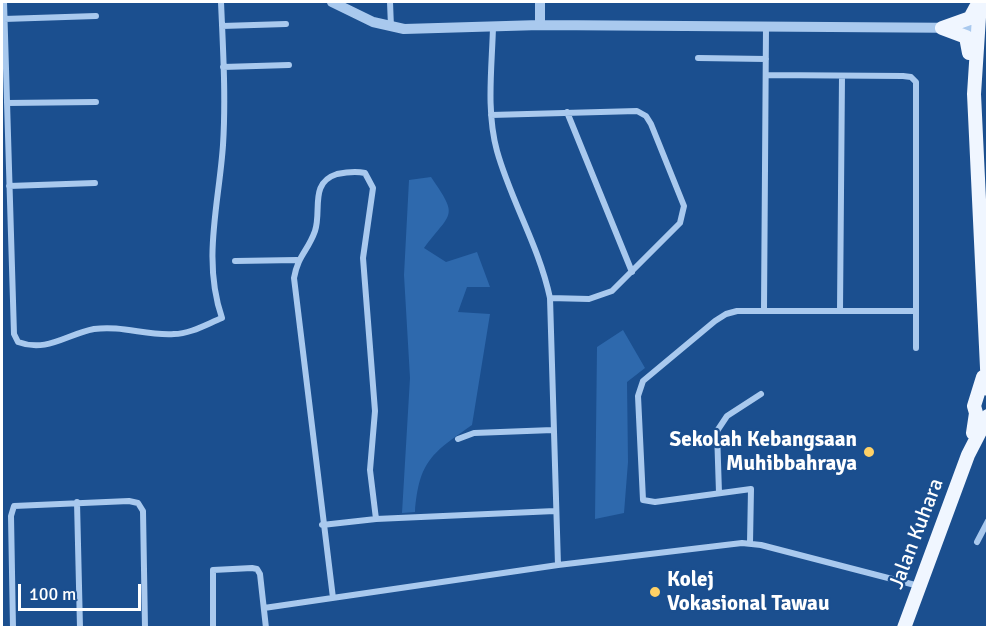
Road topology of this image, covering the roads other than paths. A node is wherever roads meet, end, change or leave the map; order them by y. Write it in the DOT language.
graph roads {
  1 [pos="4,2"];
  2 [pos="221,2"];
  3 [pos="332,2"];
  4 [pos="390,2"];
  5 [pos="540,2"];
  6 [pos="979,2"];
  7 [pos="96,16"];
  8 [pos="4,19"];
  9 [pos="286,24"];
  10 [pos="222,26"];
  11 [pos="540,26"];
  12 [pos="391,27"];
  13 [pos="493,27"];
  14 [pos="766,27"];
  15 [pos="942,28"];
  16 [pos="976,28"];
  17 [pos="698,58"];
  18 [pos="766,59"];
  19 [pos="289,65"];
  20 [pos="223,67"];
  21 [pos="766,75"];
  22 [pos="842,76"];
  23 [pos="974,94"];
  24 [pos="96,102"];
  25 [pos="7,103"];
  26 [pos="567,112"];
  27 [pos="491,114"];
  28 [pos="95,183"];
  29 [pos="9,186"];
  30 [pos="10,228"];
  31 [pos="2,230"];
  32 [pos="297,260"];
  33 [pos="236,261"];
  34 [pos="632,272"];
  35 [pos="550,298"];
  36 [pos="764,309"];
  37 [pos="840,310"];
  38 [pos="916,311"];
  39 [pos="916,348"];
  40 [pos="986,357"];
  41 [pos="987,389"];
  42 [pos="761,394"];
  43 [pos="983,409"];
  44 [pos="553,430"];
  45 [pos="458,439"];
  46 [pos="719,493"];
  47 [pos="77,502"];
  48 [pos="555,511"];
  49 [pos="375,519"];
  50 [pos="987,521"];
  51 [pos="322,525"];
  52 [pos="987,541"];
  53 [pos="750,543"];
  54 [pos="558,565"];
  55 [pos="919,585"];
  56 [pos="333,598"];
  57 [pos="264,608"];
  58 [pos="12,627"];
  59 [pos="80,627"];
  60 [pos="145,627"];
  61 [pos="213,627"];
  62 [pos="266,627"];
  63 [pos="904,627"];
  1 -- 8 [label="street"];
  2 -- 10 [label="street"];
  3 -- 12 [label="street"];
  4 -- 12 [label="street"];
  5 -- 11 [label="street"];
  6 -- 15 [label="main road"];
  6 -- 16 [label="main road"];
  7 -- 8 [label="street"];
  8 -- 25 [label="street"];
  9 -- 10 [label="street"];
  10 -- 20 [label="street"];
  11 -- 13 [label="street"];
  11 -- 14 [label="street"];
  12 -- 13 [label="street"];
  13 -- 27 [label="street"];
  14 -- 15 [label="street"];
  14 -- 18 [label="street"];
  15 -- 16 [label="street"];
  15 -- 23 [label="main road"];
  16 -- 23 [label="main road"];
  17 -- 18 [label="street"];
  18 -- 21 [label="street"];
  19 -- 20 [label="street"];
  20 -- 30 [label="street"];
  21 -- 22 [label="street"];
  21 -- 36 [label="street"];
  22 -- 37 [label="street"];
  22 -- 38 [label="street"];
  23 -- 40 [label="main road"];
  24 -- 25 [label="street"];
  25 -- 29 [label="street"];
  26 -- 27 [label="street"];
  26 -- 34 [label="street"];
  26 -- 34 [label="street"];
  27 -- 35 [label="street"];
  28 -- 29 [label="street"];
  29 -- 30 [label="street"];
  30 -- 31 [label="street"];
  32 -- 33 [label="street"];
  32 -- 49 [label="street"];
  32 -- 51 [label="street"];
  34 -- 35 [label="street"];
  35 -- 44 [label="street"];
  36 -- 37 [label="street"];
  36 -- 46 [label="street"];
  37 -- 38 [label="street"];
  38 -- 39 [label="street"];
  40 -- 41 [label="main road"];
  40 -- 43 [label="main road, Jalan Kuhara"];
  42 -- 46 [label="street"];
  43 -- 55 [label="main road, Jalan Kuhara"];
  44 -- 45 [label="street"];
  44 -- 48 [label="street"];
  46 -- 53 [label="street"];
  47 -- 58 [label="street"];
  47 -- 59 [label="street"];
  47 -- 60 [label="street"];
  48 -- 49 [label="street"];
  48 -- 54 [label="street"];
  49 -- 51 [label="street"];
  50 -- 52 [label="street"];
  51 -- 56 [label="street"];
  53 -- 54 [label="street"];
  53 -- 55 [label="street"];
  54 -- 56 [label="street"];
  55 -- 63 [label="main road, Jalan Kuhara"];
  56 -- 57 [label="street"];
  57 -- 61 [label="street"];
  57 -- 62 [label="street"];
}
